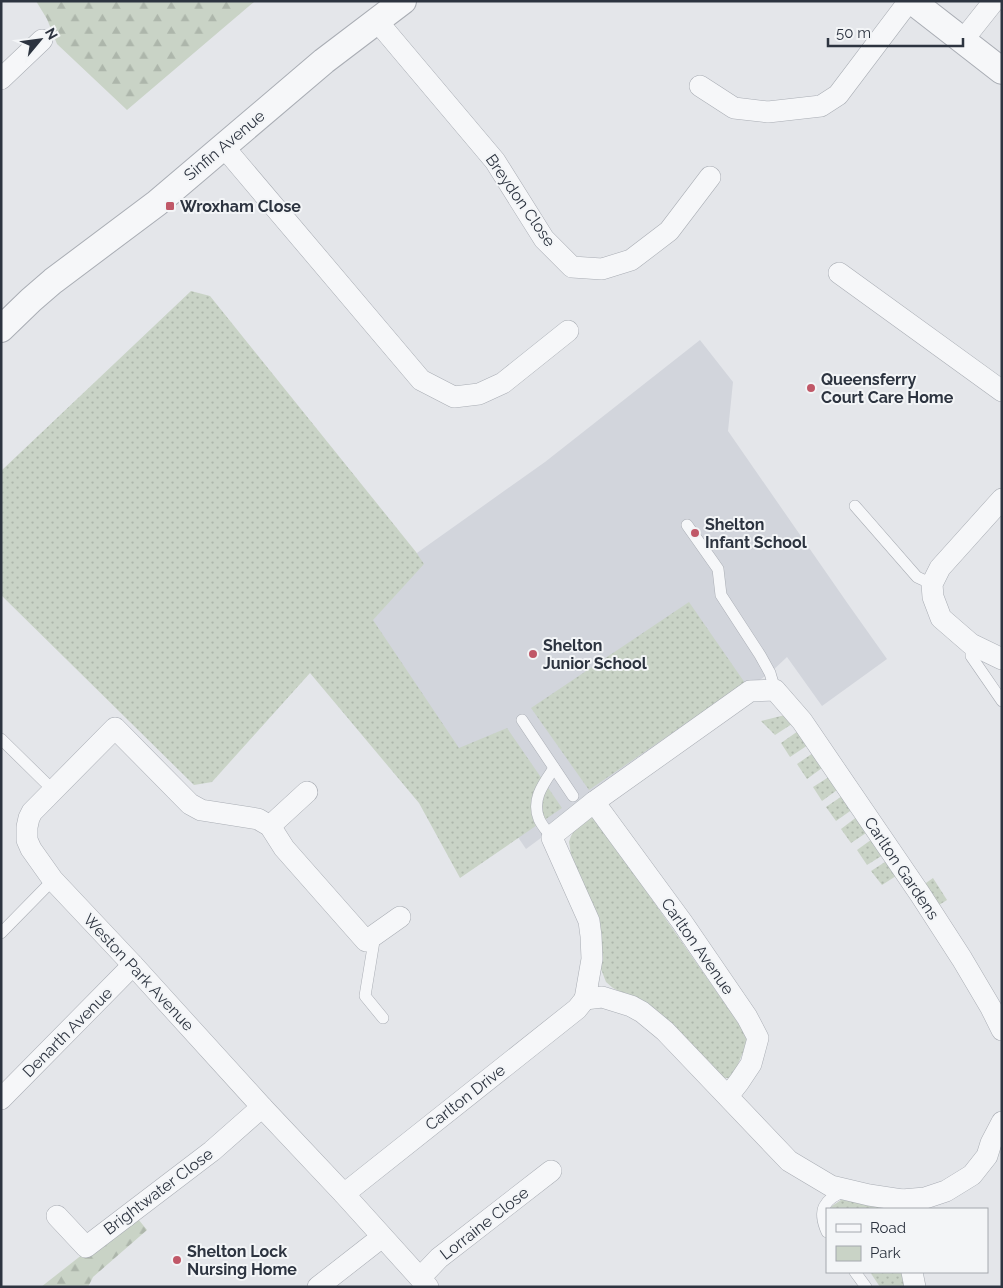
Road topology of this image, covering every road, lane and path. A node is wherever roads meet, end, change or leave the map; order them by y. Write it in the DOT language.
graph roads {
  1 [pos="403,1"];
  2 [pos="911,1"];
  3 [pos="994,1"];
  4 [pos="377,21"];
  5 [pos="42,40"];
  6 [pos="963,40"];
  7 [pos="1002,71"];
  8 [pos="1,79"];
  9 [pos="700,86"];
  10 [pos="223,146"];
  11 [pos="710,177"];
  12 [pos="839,273"];
  13 [pos="1,329"];
  14 [pos="568,331"];
  15 [pos="1002,391"];
  16 [pos="1002,499"];
  17 [pos="855,506"];
  18 [pos="687,525"];
  19 [pos="932,584"];
  20 [pos="971,644"];
  21 [pos="1002,659"];
  22 [pos="775,690"];
  23 [pos="1002,701"];
  24 [pos="522,720"];
  25 [pos="1,739"];
  26 [pos="554,768"];
  27 [pos="53,790"];
  28 [pos="307,792"];
  29 [pos="573,796"];
  30 [pos="594,802"];
  31 [pos="270,826"];
  32 [pos="552,838"];
  33 [pos="53,880"];
  34 [pos="400,917"];
  35 [pos="1,933"];
  36 [pos="375,935"];
  37 [pos="133,965"];
  38 [pos="585,999"];
  39 [pos="383,1018"];
  40 [pos="1002,1030"];
  41 [pos="728,1096"];
  42 [pos="1,1099"];
  43 [pos="262,1107"];
  44 [pos="1002,1122"];
  45 [pos="551,1171"];
  46 [pos="849,1189"];
  47 [pos="344,1194"];
  48 [pos="903,1204"];
  49 [pos="57,1216"];
  50 [pos="826,1230"];
  51 [pos="382,1236"];
  52 [pos="856,1273"];
  53 [pos="912,1273"];
  54 [pos="424,1282"];
  55 [pos="318,1287"];
  56 [pos="866,1287"];
  57 [pos="915,1287"];
  1 -- 4 [label="street, Sinfin Avenue"];
  2 -- 6 [label="street"];
  2 -- 9 [label="street"];
  3 -- 6 [label="street"];
  4 -- 10 [label="street, Sinfin Avenue"];
  4 -- 11 [label="street, Breydon Close"];
  5 -- 8 [label="street"];
  6 -- 7 [label="street"];
  10 -- 13 [label="street, Sinfin Avenue"];
  10 -- 14 [label="street"];
  12 -- 15 [label="street"];
  16 -- 19 [label="street"];
  17 -- 19 [label="lane"];
  18 -- 22 [label="lane"];
  19 -- 20 [label="street"];
  20 -- 21 [label="street"];
  20 -- 23 [label="lane"];
  22 -- 30 [label="street"];
  22 -- 40 [label="street, Carlton Gardens"];
  24 -- 26 [label="lane"];
  25 -- 27 [label="lane"];
  26 -- 29 [label="lane"];
  26 -- 32 [label="lane"];
  27 -- 31 [label="street, Weston Park Avenue"];
  27 -- 33 [label="street, Weston Park Avenue"];
  28 -- 31 [label="street"];
  30 -- 32 [label="street"];
  30 -- 41 [label="street, Carlton Avenue"];
  31 -- 36 [label="street"];
  32 -- 38 [label="street"];
  33 -- 35 [label="lane"];
  33 -- 37 [label="street, Weston Park Avenue"];
  34 -- 36 [label="street"];
  36 -- 39 [label="lane"];
  37 -- 42 [label="street, Denarth Avenue"];
  37 -- 43 [label="street, Weston Park Avenue"];
  38 -- 41 [label="street"];
  38 -- 47 [label="street, Carlton Drive"];
  41 -- 46 [label="street"];
  43 -- 47 [label="street, Weston Park Avenue"];
  43 -- 49 [label="street, Brightwater Close"];
  44 -- 48 [label="street"];
  45 -- 54 [label="street, Lorraine Close"];
  46 -- 48 [label="street"];
  46 -- 50 [label="lane"];
  47 -- 51 [label="street, Weston Park Avenue"];
  51 -- 54 [label="street, Weston Park Avenue"];
  51 -- 55 [label="street"];
  52 -- 56 [label="lane"];
  53 -- 57 [label="street"];
}
